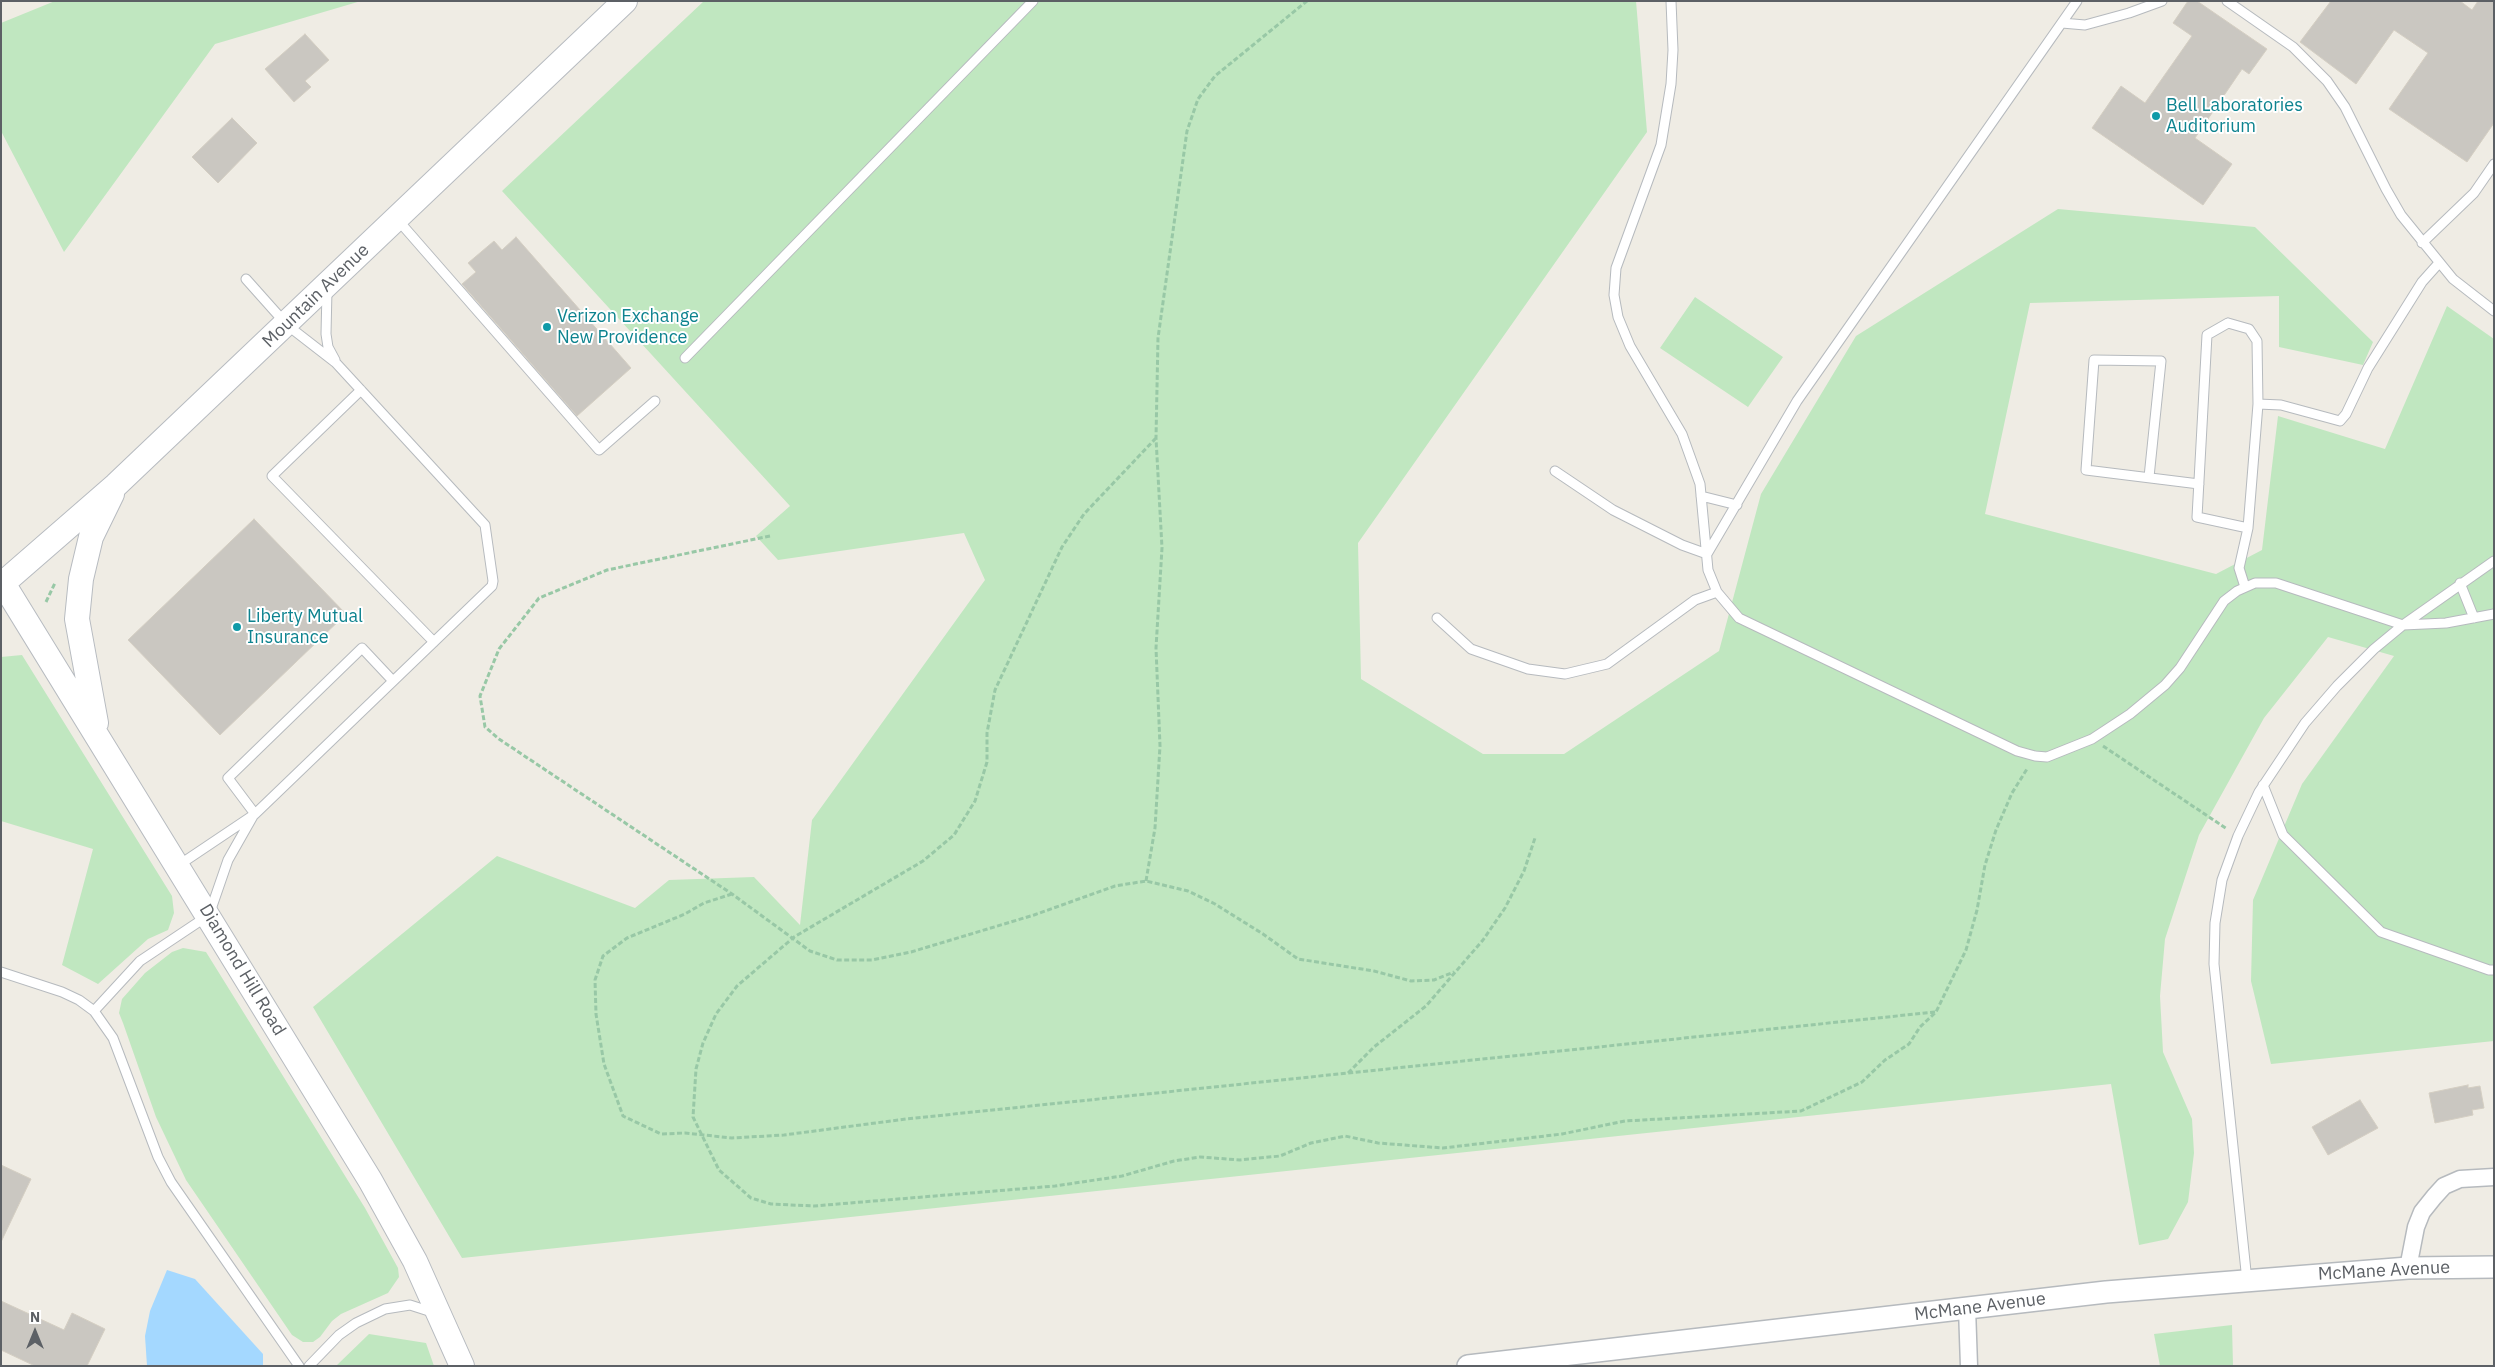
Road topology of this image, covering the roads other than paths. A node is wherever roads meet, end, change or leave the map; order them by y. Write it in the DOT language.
graph roads {
  1 [pos="625,1"];
  2 [pos="1033,1"];
  3 [pos="1671,1"];
  4 [pos="2077,1"];
  5 [pos="2162,1"];
  6 [pos="2227,1"];
  7 [pos="2062,23"];
  8 [pos="2494,164"];
  9 [pos="397,219"];
  10 [pos="2422,243"];
  11 [pos="2439,263"];
  12 [pos="246,279"];
  13 [pos="328,286"];
  14 [pos="2494,311"];
  15 [pos="286,325"];
  16 [pos="685,358"];
  17 [pos="336,363"];
  18 [pos="361,390"];
  19 [pos="655,401"];
  20 [pos="2258,404"];
  21 [pos="1554,472"];
  22 [pos="2149,477"];
  23 [pos="2199,484"];
  24 [pos="116,485"];
  25 [pos="1701,496"];
  26 [pos="1737,505"];
  27 [pos="2248,528"];
  28 [pos="1707,554"];
  29 [pos="2494,561"];
  30 [pos="2,583"];
  31 [pos="2460,583"];
  32 [pos="2246,588"];
  33 [pos="1717,592"];
  34 [pos="2494,614"];
  35 [pos="1437,618"];
  36 [pos="2474,618"];
  37 [pos="2403,625"];
  38 [pos="434,642"];
  39 [pos="394,681"];
  40 [pos="98,734"];
  41 [pos="2263,785"];
  42 [pos="255,814"];
  43 [pos="178,865"];
  44 [pos="209,916"];
  45 [pos="2494,970"];
  46 [pos="1,972"];
  47 [pos="94,1011"];
  48 [pos="2494,1176"];
  49 [pos="2494,1266"];
  50 [pos="2408,1268"];
  51 [pos="2248,1281"];
  52 [pos="1967,1308"];
  53 [pos="440,1314"];
  54 [pos="1563,1360"];
  55 [pos="299,1366"];
  56 [pos="309,1366"];
  57 [pos="462,1366"];
  58 [pos="1468,1366"];
  59 [pos="1968,1366"];
  1 -- 9 [label="main road, Mountain Avenue"];
  2 -- 16 [label="lane"];
  3 -- 25 [label="lane"];
  4 -- 7 [label="lane"];
  5 -- 7 [label="lane"];
  6 -- 10 [label="lane"];
  7 -- 26 [label="lane"];
  8 -- 10 [label="lane"];
  9 -- 13 [label="main road, Mountain Avenue"];
  9 -- 19 [label="lane"];
  10 -- 11 [label="lane"];
  11 -- 14 [label="lane"];
  11 -- 20 [label="lane"];
  12 -- 15 [label="lane"];
  13 -- 15 [label="main road, Mountain Avenue"];
  13 -- 17 [label="lane"];
  15 -- 17 [label="lane"];
  15 -- 24 [label="main road, Mountain Avenue"];
  17 -- 18 [label="lane"];
  18 -- 38 [label="lane"];
  18 -- 38 [label="lane"];
  20 -- 23 [label="lane"];
  20 -- 27 [label="lane"];
  21 -- 28 [label="lane"];
  22 -- 22 [label="lane"];
  22 -- 23 [label="lane"];
  23 -- 27 [label="lane"];
  24 -- 30 [label="main road, Mountain Avenue"];
  24 -- 40 [label="main road"];
  25 -- 26 [label="lane"];
  25 -- 28 [label="lane"];
  26 -- 28 [label="lane"];
  27 -- 32 [label="lane"];
  28 -- 33 [label="lane"];
  29 -- 31 [label="lane"];
  30 -- 40 [label="main road, Diamond Hill Road"];
  31 -- 36 [label="lane"];
  31 -- 37 [label="lane"];
  32 -- 33 [label="lane"];
  32 -- 37 [label="lane"];
  33 -- 35 [label="lane"];
  34 -- 36 [label="lane"];
  36 -- 37 [label="lane"];
  37 -- 41 [label="lane"];
  38 -- 39 [label="lane"];
  39 -- 42 [label="lane"];
  39 -- 42 [label="lane"];
  40 -- 43 [label="main road, Diamond Hill Road"];
  41 -- 45 [label="lane"];
  41 -- 51 [label="lane"];
  42 -- 43 [label="lane"];
  42 -- 44 [label="lane"];
  43 -- 44 [label="main road, Diamond Hill Road"];
  44 -- 47 [label="lane"];
  44 -- 53 [label="main road, Diamond Hill Road"];
  46 -- 47 [label="lane"];
  47 -- 55 [label="lane"];
  48 -- 50 [label="street"];
  49 -- 50 [label="street, McMane Avenue"];
  50 -- 51 [label="street, McMane Avenue"];
  51 -- 52 [label="street, McMane Avenue"];
  52 -- 54 [label="street, McMane Avenue"];
  52 -- 59 [label="street"];
  53 -- 56 [label="lane"];
  53 -- 57 [label="main road, Diamond Hill Road"];
  54 -- 58 [label="street, McMane Avenue"];
}
